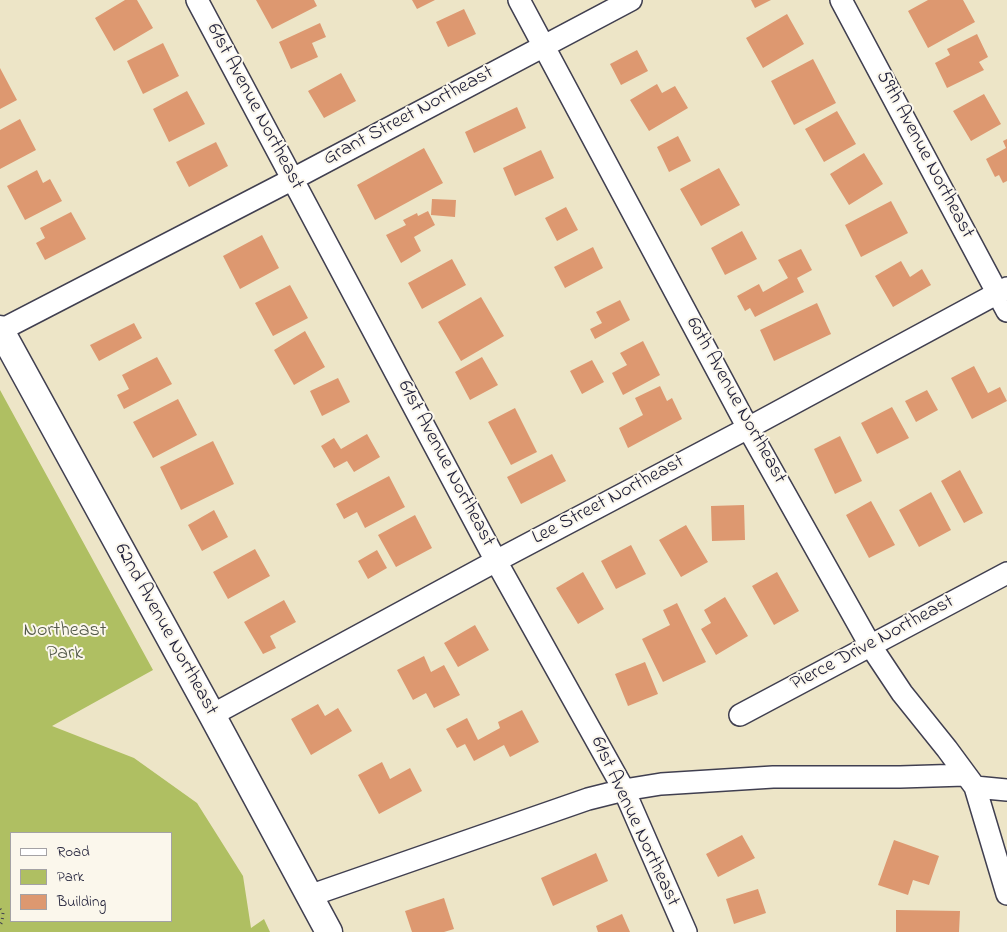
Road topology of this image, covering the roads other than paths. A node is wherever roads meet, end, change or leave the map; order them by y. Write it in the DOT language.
graph roads {
  1 [pos="197,0"];
  2 [pos="519,0"];
  3 [pos="631,0"];
  4 [pos="841,0"];
  5 [pos="544,47"];
  6 [pos="292,179"];
  7 [pos="1004,298"];
  8 [pos="0,330"];
  9 [pos="748,428"];
  10 [pos="496,561"];
  11 [pos="1007,573"];
  12 [pos="870,645"];
  13 [pos="212,715"];
  14 [pos="740,715"];
  15 [pos="970,781"];
  16 [pos="624,790"];
  17 [pos="1007,790"];
  18 [pos="1007,894"];
  19 [pos="309,896"];
  20 [pos="329,932"];
  21 [pos="686,932"];
  1 -- 6 [label="street, 61st Avenue Northeast"];
  2 -- 5 [label="street, 60th Avenue Northeast"];
  3 -- 5 [label="street, Grant Street Northeast"];
  4 -- 7 [label="street, 59th Avenue Northeast"];
  5 -- 6 [label="street, Grant Street Northeast"];
  5 -- 9 [label="street, 60th Avenue Northeast"];
  6 -- 8 [label="street, Grant Street Northeast"];
  6 -- 10 [label="street, 61st Avenue Northeast"];
  7 -- 9 [label="street, Lee Street Northeast"];
  8 -- 13 [label="street, 62nd Avenue Northeast"];
  9 -- 10 [label="street, Lee Street Northeast"];
  9 -- 12 [label="street, 60th Avenue Northeast"];
  10 -- 13 [label="street, Lee Street Northeast"];
  10 -- 16 [label="street, 61st Avenue Northeast"];
  11 -- 12 [label="street, Pierce Drive Northeast"];
  12 -- 14 [label="street, Pierce Drive Northeast"];
  12 -- 15 [label="street, 60th Avenue Northeast"];
  13 -- 19 [label="street, 62nd Avenue Northeast"];
  15 -- 16 [label="street"];
  15 -- 17 [label="street"];
  15 -- 18 [label="street, 60th Avenue Northeast"];
  16 -- 19 [label="street"];
  16 -- 21 [label="street, 61st Avenue Northeast"];
  19 -- 20 [label="street, 62nd Avenue Northeast"];
}
